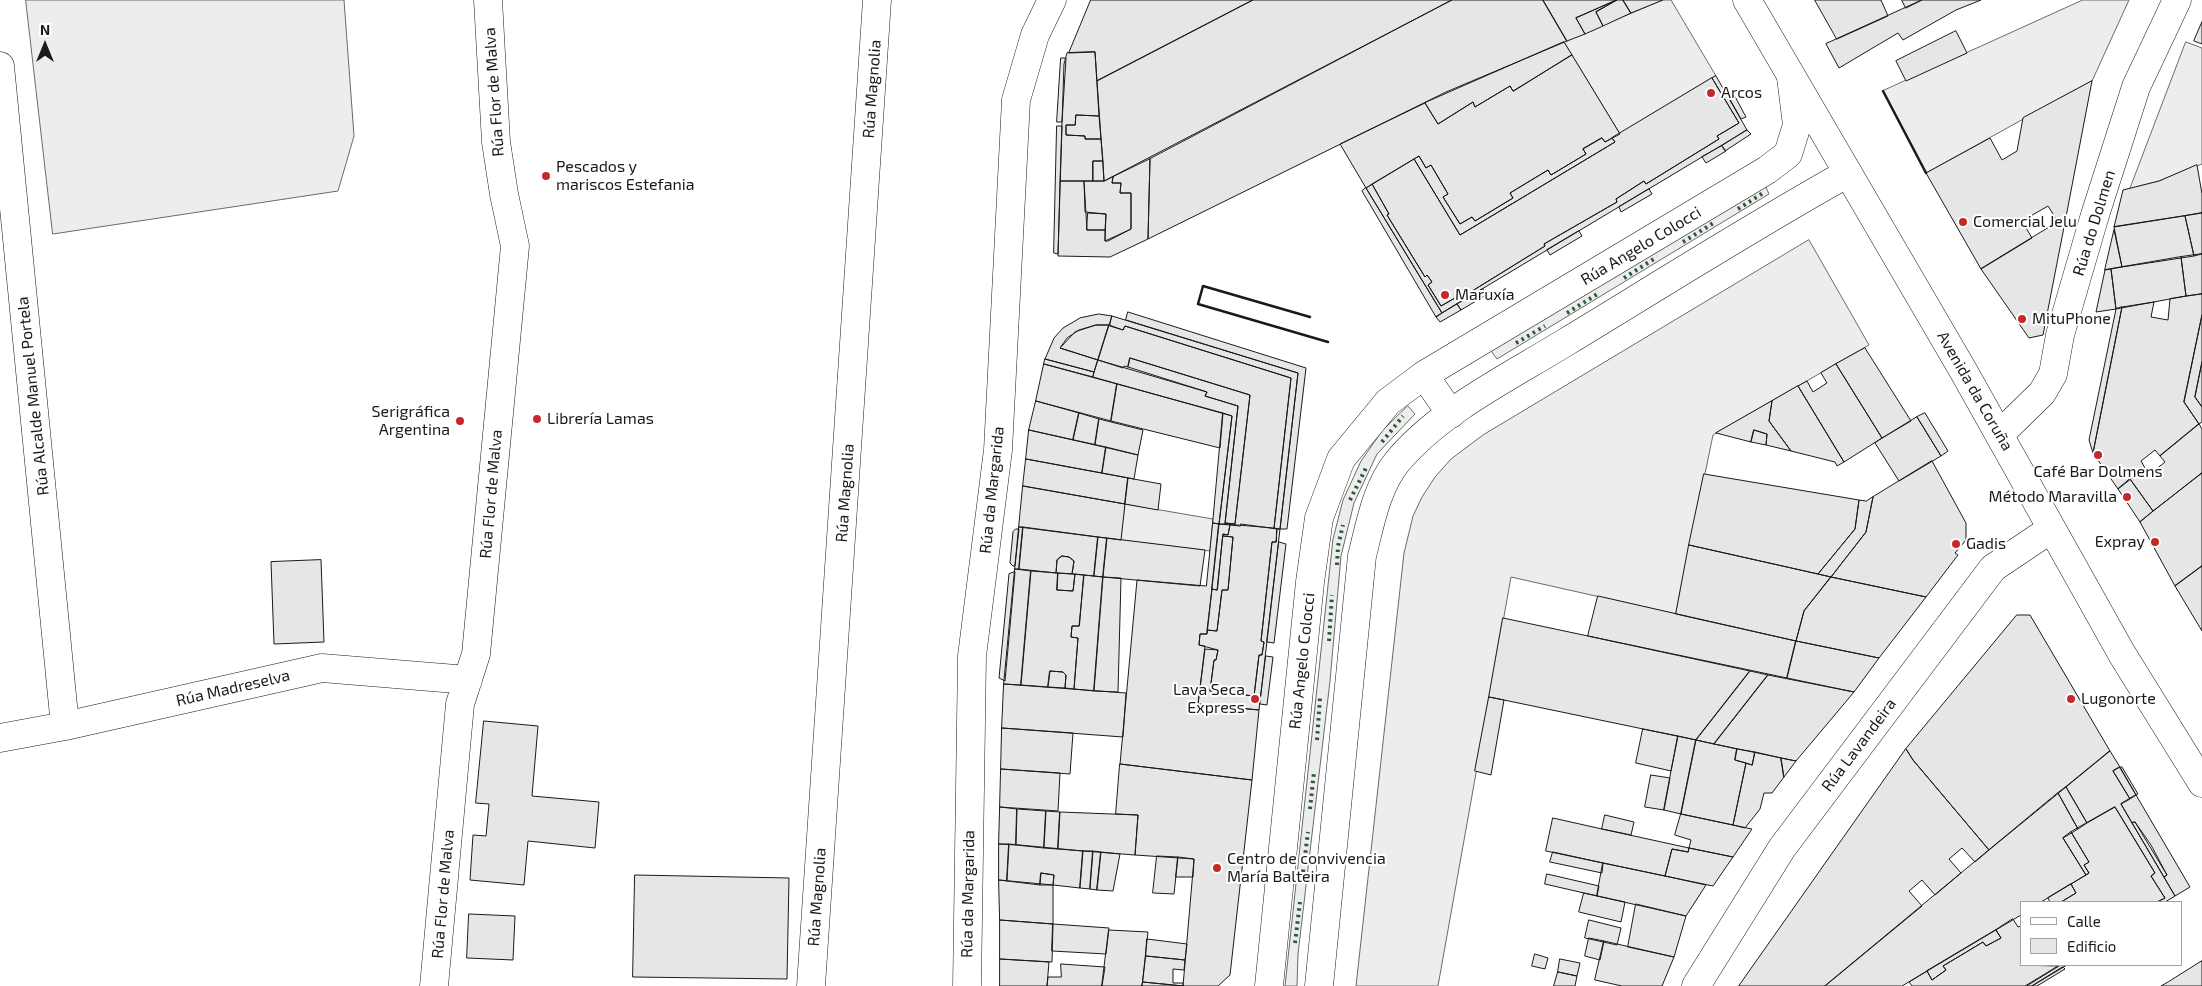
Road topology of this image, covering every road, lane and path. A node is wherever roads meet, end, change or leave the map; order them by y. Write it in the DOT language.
graph roads {
  1 [pos="488,0"];
  2 [pos="877,0"];
  3 [pos="1052,0"];
  4 [pos="1747,0"];
  5 [pos="2177,0"];
  6 [pos="0,66"];
  7 [pos="1791,77"];
  8 [pos="1848,173"];
  9 [pos="1424,375"];
  10 [pos="1450,414"];
  11 [pos="2000,434"];
  12 [pos="2051,529"];
  13 [pos="468,680"];
  14 [pos="65,726"];
  15 [pos="0,738"];
  16 [pos="2202,783"];
  17 [pos="434,986"];
  18 [pos="811,986"];
  19 [pos="967,986"];
  20 [pos="1269,986"];
  21 [pos="1319,986"];
  22 [pos="1696,986"];
  1 -- 13 [label="street, Rúa Flor de Malva"];
  2 -- 18 [label="street, Rúa Magnolia"];
  3 -- 19 [label="street, Rúa da Margarida"];
  4 -- 7 [label="street, Avenida da Coruña"];
  5 -- 11 [label="street, Rúa do Dolmen"];
  6 -- 14 [label="street, Rúa Alcalde Manuel Portela"];
  7 -- 8 [label="street, Avenida da Coruña"];
  7 -- 9 [label="street, Rúa Angelo Colocci"];
  8 -- 10 [label="street"];
  8 -- 11 [label="street, Avenida da Coruña"];
  9 -- 10 [label="street"];
  9 -- 20 [label="street, Rúa Angelo Colocci"];
  10 -- 21 [label="street"];
  11 -- 12 [label="street, Avenida da Coruña"];
  12 -- 16 [label="street, Avenida da Coruña"];
  12 -- 22 [label="street, Rúa Lavandeira"];
  13 -- 14 [label="street, Rúa Madreselva"];
  13 -- 17 [label="street, Rúa Flor de Malva"];
  14 -- 15 [label="street, Rúa Madreselva"];
}
